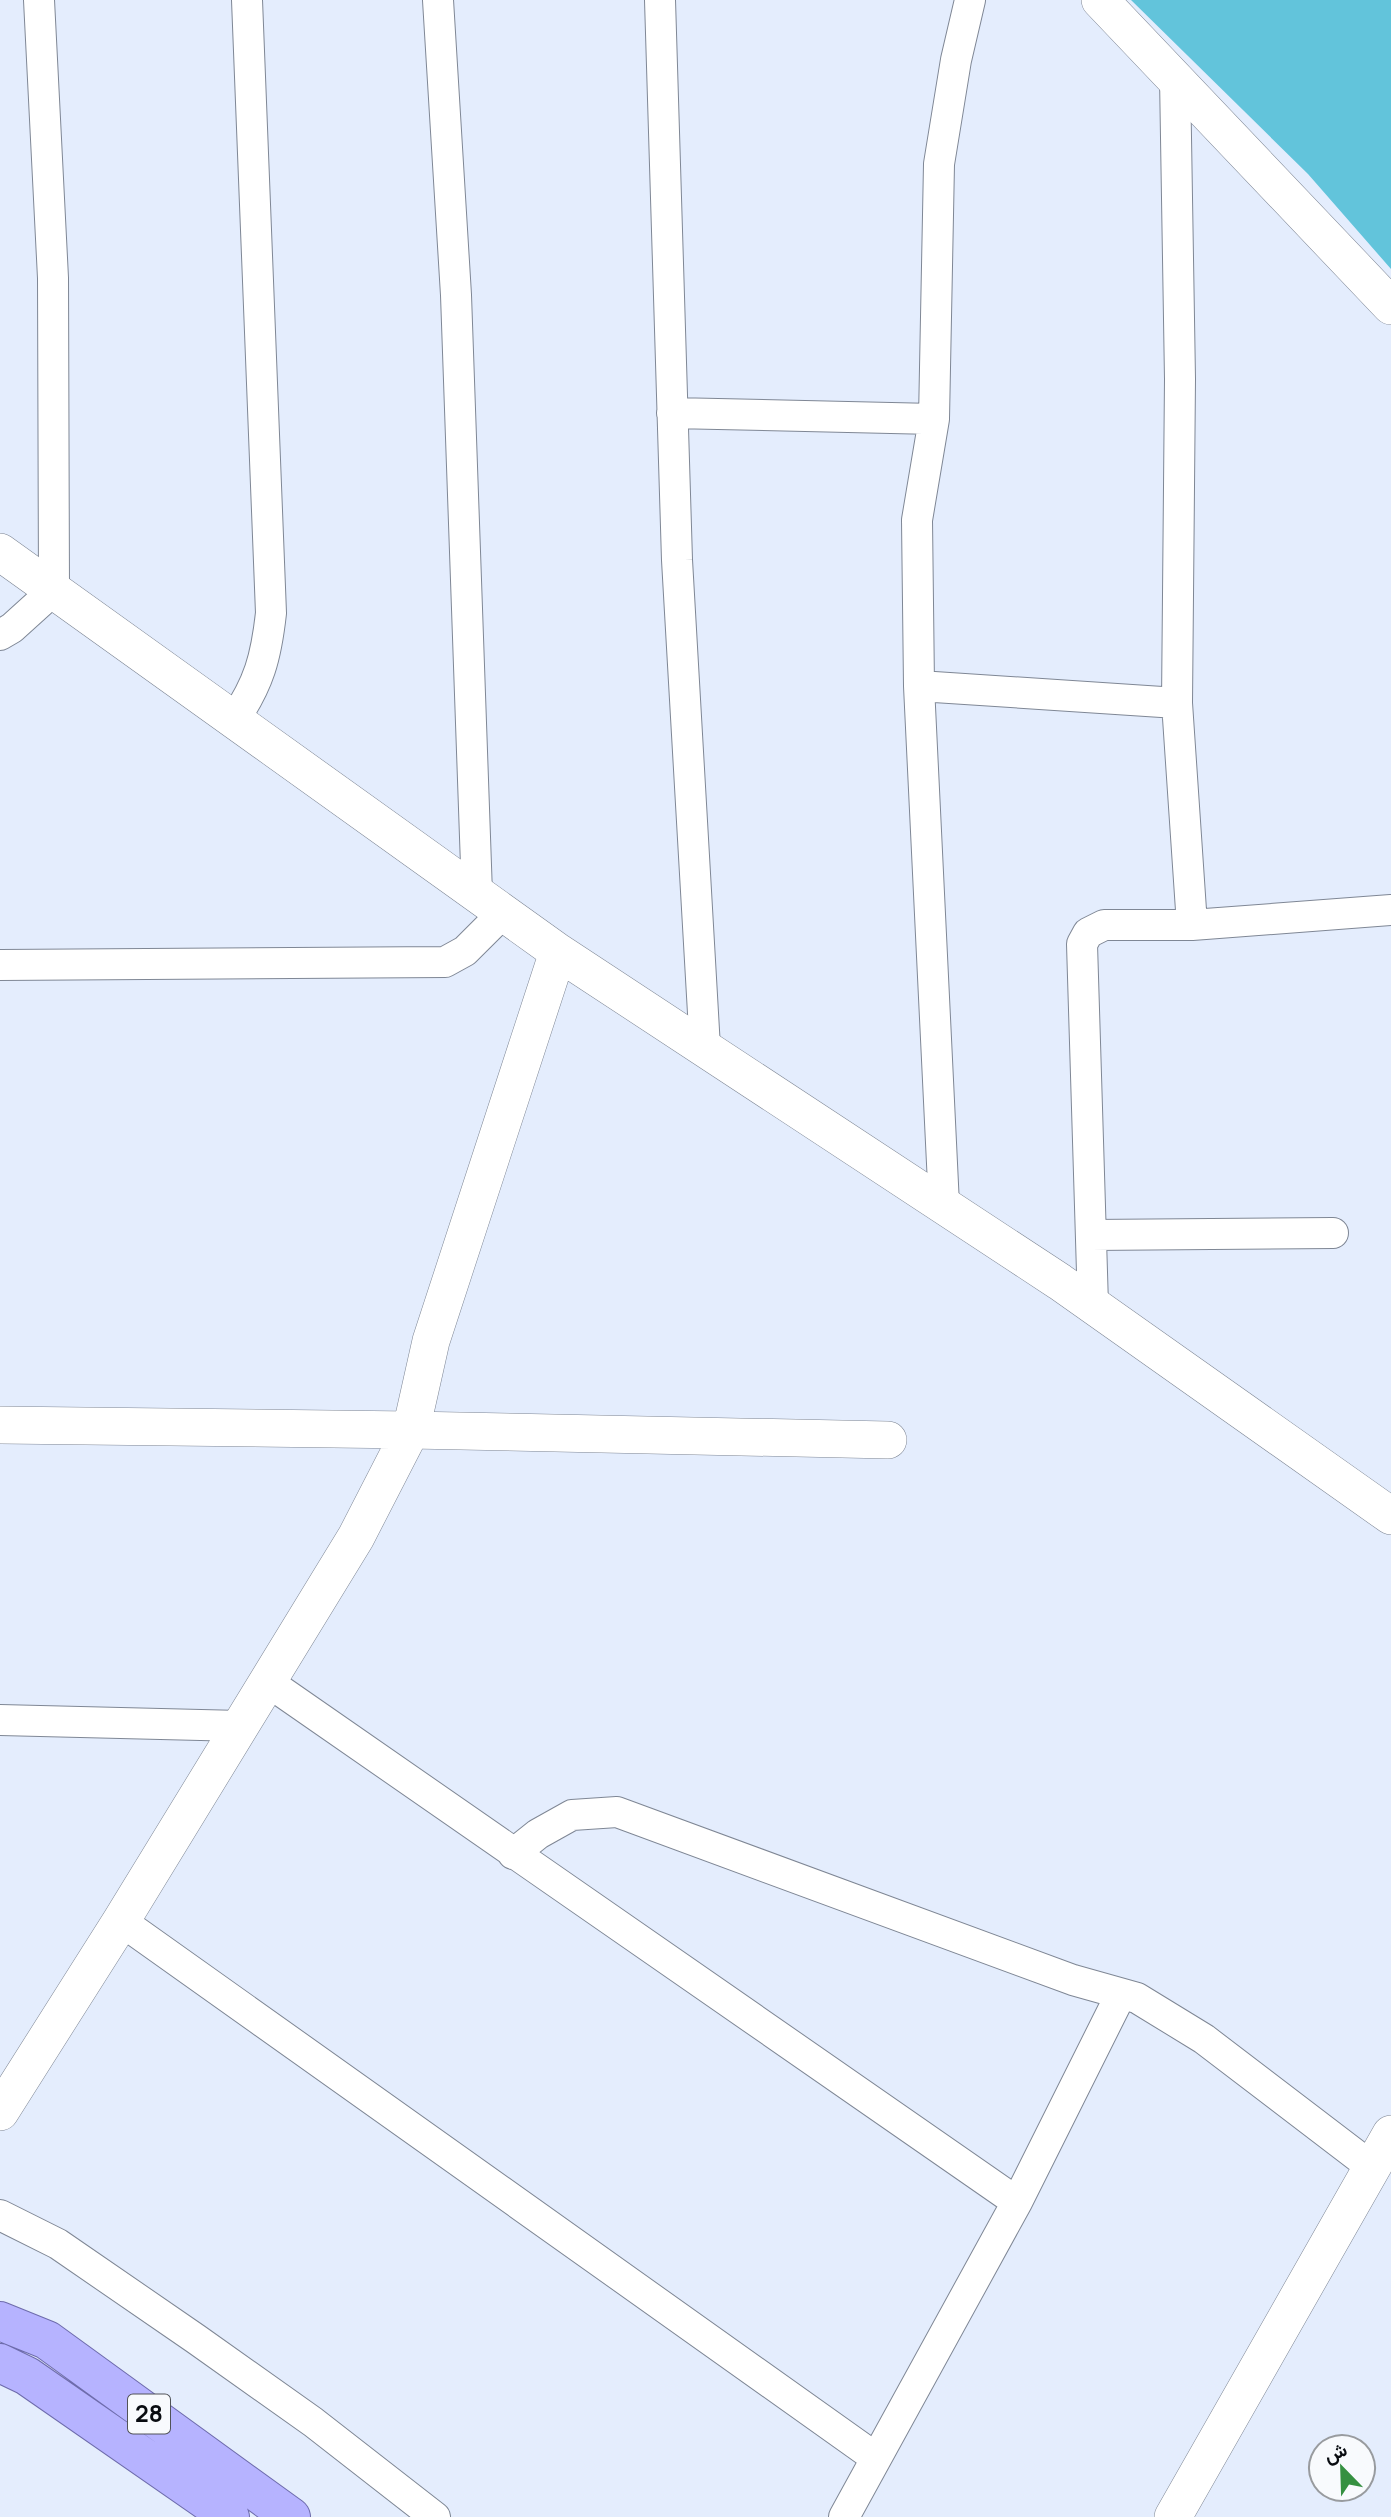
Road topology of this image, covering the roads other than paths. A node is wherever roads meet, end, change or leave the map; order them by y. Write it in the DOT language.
graph roads {
  1 [pos="39,0"];
  2 [pos="247,0"];
  3 [pos="438,0"];
  4 [pos="660,0"];
  5 [pos="970,0"];
  6 [pos="1100,0"];
  7 [pos="1175,77"];
  8 [pos="1391,306"];
  9 [pos="672,413"];
  10 [pos="934,419"];
  11 [pos="0,552"];
  12 [pos="54,590"];
  13 [pos="0,635"];
  14 [pos="919,686"];
  15 [pos="1177,703"];
  16 [pos="234,720"];
  17 [pos="490,904"];
  18 [pos="1391,910"];
  19 [pos="1192,925"];
  20 [pos="558,952"];
  21 [pos="0,965"];
  22 [pos="705,1048"];
  23 [pos="944,1205"];
  24 [pos="1333,1233"];
  25 [pos="1091,1236"];
  26 [pos="1093,1305"];
  27 [pos="0,1425"];
  28 [pos="411,1430"];
  29 [pos="888,1440"];
  30 [pos="1391,1516"];
  31 [pos="268,1682"];
  32 [pos="0,1720"];
  33 [pos="241,1726"];
  34 [pos="513,1854"];
  35 [pos="121,1921"];
  36 [pos="1121,1994"];
  37 [pos="0,2112"];
  38 [pos="1391,2134"];
  39 [pos="1373,2168"];
  40 [pos="1017,2202"];
  41 [pos="0,2215"];
  42 [pos="0,2321"];
  43 [pos="0,2363"];
  44 [pos="876,2458"];
  45 [pos="230,2517"];
  46 [pos="291,2517"];
  47 [pos="435,2517"];
  48 [pos="844,2517"];
  49 [pos="1173,2517"];
  1 -- 12 [label="street"];
  2 -- 16 [label="street"];
  3 -- 17 [label="street"];
  4 -- 9 [label="street"];
  5 -- 10 [label="street"];
  6 -- 7 [label="street"];
  7 -- 8 [label="street"];
  7 -- 15 [label="street"];
  9 -- 10 [label="street"];
  9 -- 22 [label="street"];
  10 -- 14 [label="street"];
  11 -- 12 [label="street"];
  12 -- 13 [label="street"];
  12 -- 16 [label="street"];
  14 -- 15 [label="street"];
  14 -- 23 [label="street"];
  15 -- 19 [label="street"];
  16 -- 17 [label="street"];
  17 -- 20 [label="street"];
  17 -- 21 [label="street"];
  18 -- 19 [label="street"];
  19 -- 25 [label="street"];
  20 -- 22 [label="street"];
  20 -- 28 [label="street"];
  22 -- 23 [label="street"];
  23 -- 26 [label="street"];
  24 -- 25 [label="street"];
  25 -- 26 [label="street"];
  26 -- 30 [label="street"];
  27 -- 28 [label="street"];
  28 -- 29 [label="street"];
  28 -- 31 [label="street"];
  31 -- 33 [label="street"];
  31 -- 34 [label="street"];
  32 -- 33 [label="street"];
  33 -- 35 [label="street"];
  34 -- 36 [label="street"];
  34 -- 40 [label="street"];
  35 -- 37 [label="street"];
  35 -- 44 [label="street"];
  36 -- 39 [label="street"];
  36 -- 40 [label="street"];
  38 -- 39 [label="street"];
  39 -- 49 [label="street"];
  40 -- 44 [label="street"];
  41 -- 47 [label="street"];
  42 -- 46 [label="highway, 28"];
  43 -- 45 [label="highway, 28"];
  44 -- 48 [label="street"];
}
